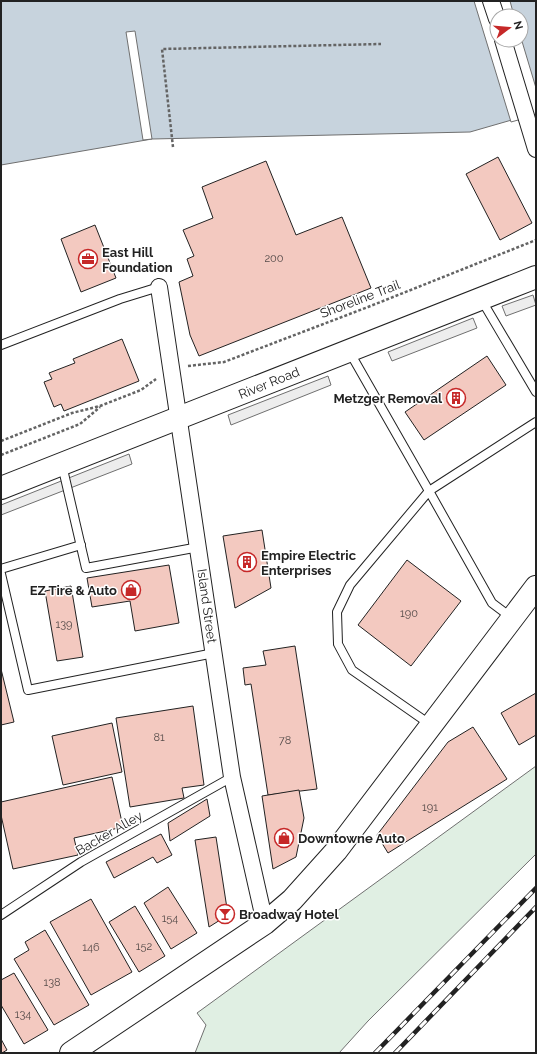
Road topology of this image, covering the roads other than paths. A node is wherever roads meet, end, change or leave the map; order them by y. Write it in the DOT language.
graph roads {
  1 [pos="505,48"];
  2 [pos="536,148"];
  3 [pos="536,277"];
  4 [pos="159,287"];
  5 [pos="481,298"];
  6 [pos="1,344"];
  7 [pos="349,351"];
  8 [pos="536,392"];
  9 [pos="180,418"];
  10 [pos="536,422"];
  11 [pos="62,464"];
  12 [pos="1,488"];
  13 [pos="429,492"];
  14 [pos="81,545"];
  15 [pos="199,546"];
  16 [pos="1,569"];
  17 [pos="1,574"];
  18 [pos="536,587"];
  19 [pos="512,618"];
  20 [pos="214,653"];
  21 [pos="431,726"];
  22 [pos="232,777"];
  23 [pos="1,915"];
  24 [pos="265,923"];
  25 [pos="70,1053"];
  1 -- 2 [label="street"];
  3 -- 5 [label="main road, River Road"];
  4 -- 6 [label="lane"];
  4 -- 9 [label="street, Island Street"];
  5 -- 7 [label="main road, River Road"];
  5 -- 8 [label="lane"];
  7 -- 9 [label="main road, River Road"];
  7 -- 13 [label="lane"];
  9 -- 11 [label="main road, River Road"];
  9 -- 15 [label="street, Island Street"];
  10 -- 13 [label="lane"];
  11 -- 12 [label="main road, River Road"];
  11 -- 14 [label="lane"];
  13 -- 19 [label="lane"];
  13 -- 21 [label="lane"];
  14 -- 15 [label="lane"];
  14 -- 16 [label="lane"];
  15 -- 20 [label="street, Island Street"];
  17 -- 20 [label="lane"];
  18 -- 19 [label="main road"];
  19 -- 21 [label="main road"];
  20 -- 22 [label="street, Island Street"];
  21 -- 24 [label="main road"];
  22 -- 23 [label="lane, Backer Alley"];
  22 -- 24 [label="street, Island Street"];
  24 -- 25 [label="main road"];
}
